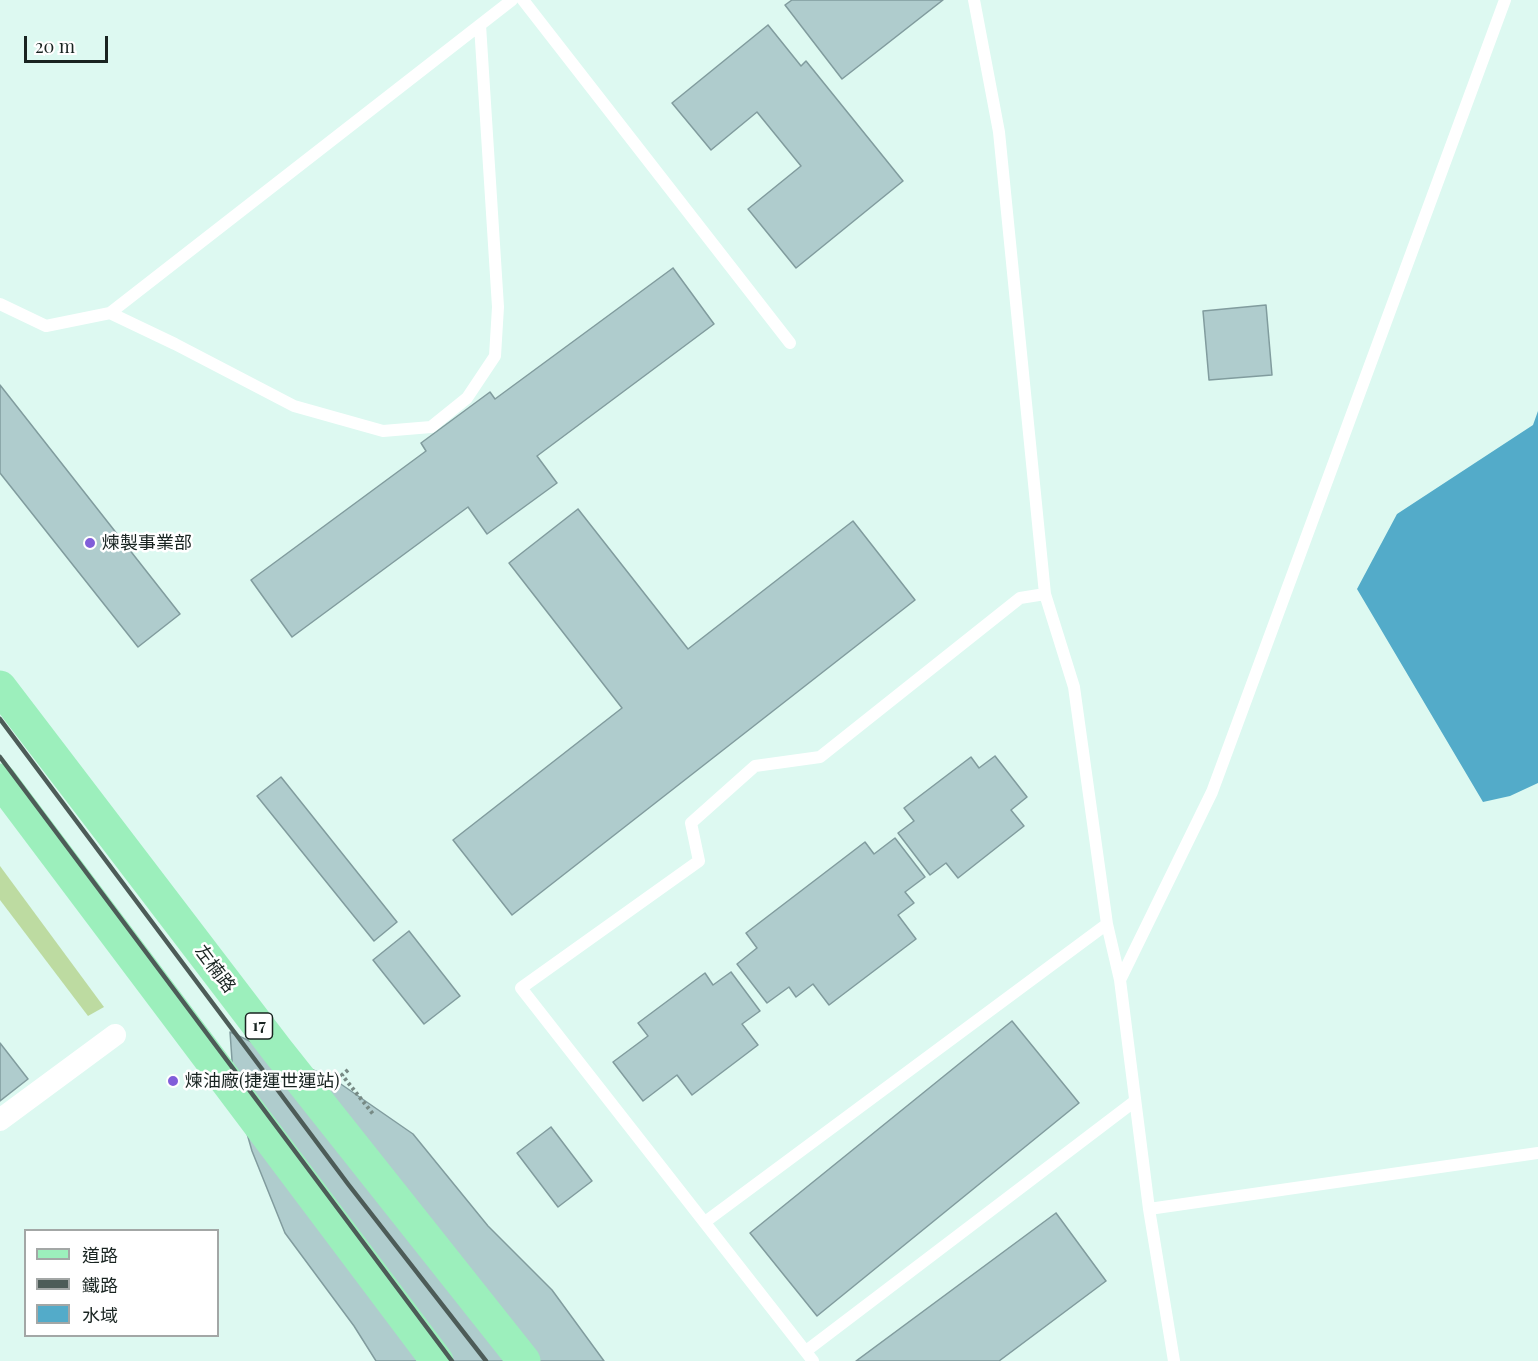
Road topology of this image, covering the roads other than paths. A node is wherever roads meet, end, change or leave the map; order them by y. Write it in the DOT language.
graph roads {
  1 [pos="512,0"];
  2 [pos="523,0"];
  3 [pos="974,0"];
  4 [pos="1505,0"];
  5 [pos="480,25"];
  6 [pos="0,304"];
  7 [pos="110,313"];
  8 [pos="790,343"];
  9 [pos="1046,594"];
  10 [pos="0,687"];
  11 [pos="0,780"];
  12 [pos="1107,924"];
  13 [pos="1120,981"];
  14 [pos="115,1035"];
  15 [pos="1135,1101"];
  16 [pos="0,1120"];
  17 [pos="1538,1153"];
  18 [pos="1149,1209"];
  19 [pos="705,1222"];
  20 [pos="809,1356"];
  21 [pos="436,1361"];
  22 [pos="524,1361"];
  23 [pos="1174,1361"];
  1 -- 5 [label="lane"];
  2 -- 8 [label="lane"];
  3 -- 9 [label="lane"];
  4 -- 13 [label="lane"];
  5 -- 7 [label="lane"];
  5 -- 7 [label="lane"];
  6 -- 7 [label="lane"];
  9 -- 12 [label="lane"];
  9 -- 19 [label="lane"];
  10 -- 22 [label="main road, 左楠路 / 17"];
  11 -- 21 [label="main road"];
  12 -- 13 [label="lane"];
  12 -- 19 [label="lane"];
  13 -- 15 [label="lane"];
  14 -- 16 [label="street"];
  15 -- 18 [label="lane"];
  15 -- 20 [label="lane"];
  17 -- 18 [label="lane"];
  18 -- 23 [label="lane"];
  19 -- 20 [label="lane"];
}
